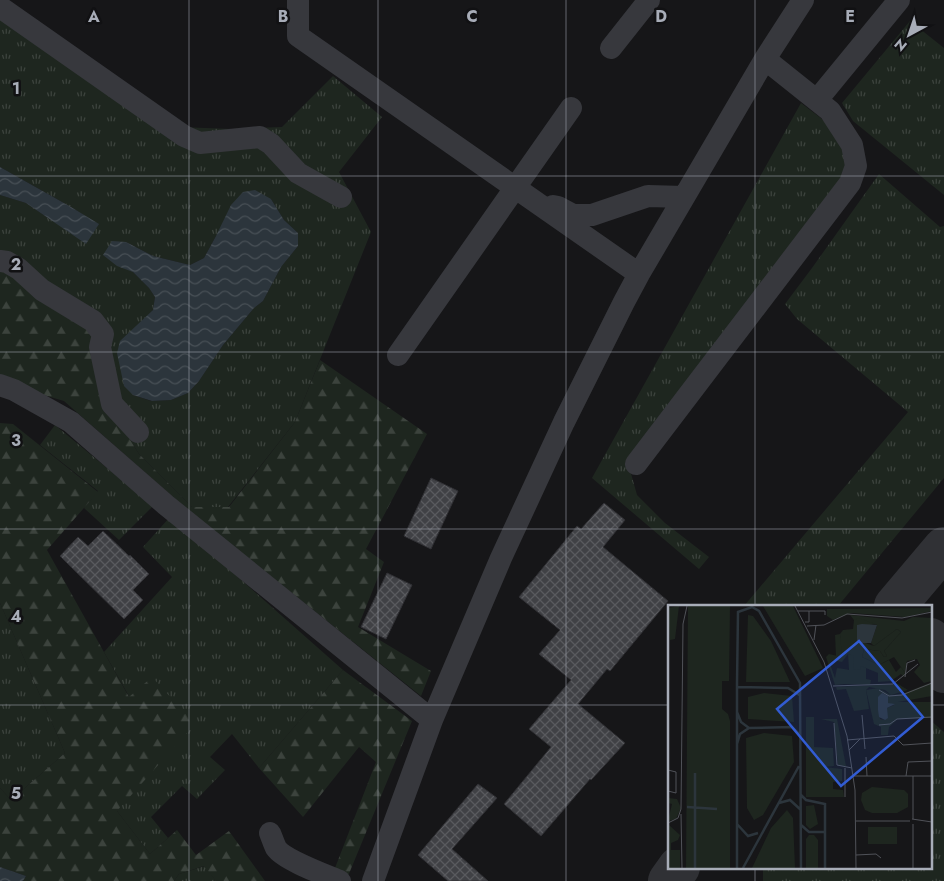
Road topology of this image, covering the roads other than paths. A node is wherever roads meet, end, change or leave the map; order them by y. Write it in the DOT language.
graph roads {
  1 [pos="298,0"];
  2 [pos="649,0"];
  3 [pos="804,0"];
  4 [pos="899,0"];
  5 [pos="0,7"];
  6 [pos="611,48"];
  7 [pos="765,59"];
  8 [pos="817,100"];
  9 [pos="571,108"];
  10 [pos="515,188"];
  11 [pos="341,197"];
  12 [pos="684,197"];
  13 [pos="535,202"];
  14 [pos="0,261"];
  15 [pos="639,274"];
  16 [pos="398,355"];
  17 [pos="0,385"];
  18 [pos="138,432"];
  19 [pos="636,464"];
  20 [pos="432,720"];
  21 [pos="270,834"];
  22 [pos="340,881"];
  23 [pos="373,881"];
  1 -- 10 [label="street"];
  2 -- 6 [label="street"];
  3 -- 7 [label="street"];
  4 -- 8 [label="street"];
  5 -- 11 [label="street"];
  7 -- 8 [label="street"];
  7 -- 12 [label="street"];
  8 -- 19 [label="street"];
  9 -- 10 [label="street"];
  10 -- 13 [label="street"];
  10 -- 16 [label="street"];
  12 -- 13 [label="street"];
  12 -- 15 [label="street"];
  13 -- 15 [label="street"];
  14 -- 18 [label="street"];
  15 -- 20 [label="street"];
  17 -- 20 [label="street"];
  20 -- 23 [label="street"];
  21 -- 22 [label="street"];
}
